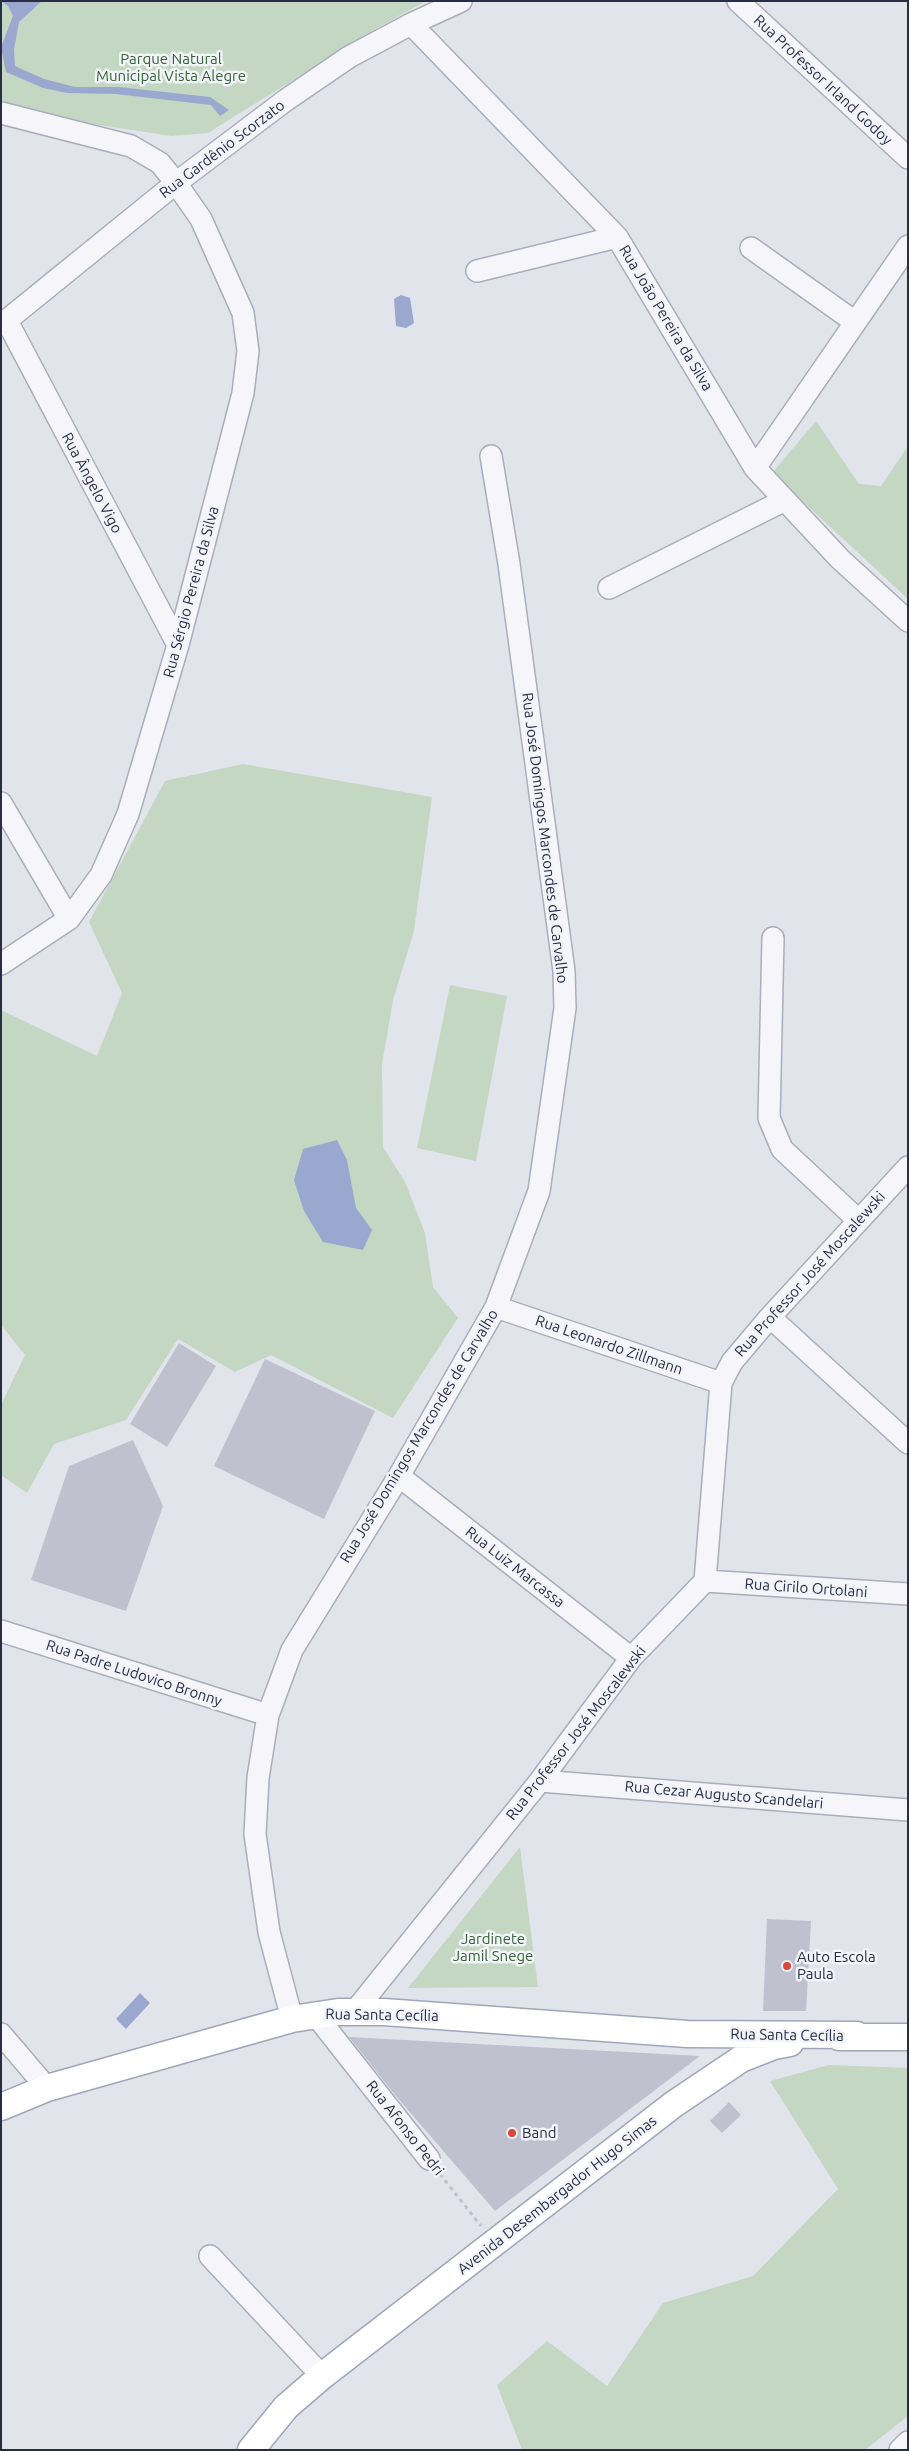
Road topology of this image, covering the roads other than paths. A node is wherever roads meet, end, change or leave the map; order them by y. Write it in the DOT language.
graph roads {
  1 [pos="460,1"];
  2 [pos="738,1"];
  3 [pos="411,24"];
  4 [pos="1,113"];
  5 [pos="908,158"];
  6 [pos="176,183"];
  7 [pos="617,237"];
  8 [pos="908,246"];
  9 [pos="751,248"];
  10 [pos="477,271"];
  11 [pos="855,322"];
  12 [pos="4,323"];
  13 [pos="491,456"];
  14 [pos="755,468"];
  15 [pos="786,500"];
  16 [pos="609,588"];
  17 [pos="908,621"];
  18 [pos="178,645"];
  19 [pos="1,803"];
  20 [pos="69,918"];
  21 [pos="773,938"];
  22 [pos="1,964"];
  23 [pos="908,1167"];
  24 [pos="858,1220"];
  25 [pos="496,1307"];
  26 [pos="770,1318"];
  27 [pos="721,1383"];
  28 [pos="908,1443"];
  29 [pos="399,1476"];
  30 [pos="705,1581"];
  31 [pos="908,1594"];
  32 [pos="1,1631"];
  33 [pos="632,1658"];
  34 [pos="268,1715"];
  35 [pos="540,1781"];
  36 [pos="908,1810"];
  37 [pos="355,2011"];
  38 [pos="304,2016"];
  39 [pos="1,2034"];
  40 [pos="686,2034"];
  41 [pos="857,2035"];
  42 [pos="908,2037"];
  43 [pos="758,2052"];
  44 [pos="47,2088"];
  45 [pos="1,2107"];
  46 [pos="428,2159"];
  47 [pos="210,2256"];
  48 [pos="322,2376"];
  49 [pos="908,2442"];
  50 [pos="251,2450"];
  51 [pos="900,2450"];
  1 -- 3 [label="street, Rua Gardênio Scorzato"];
  2 -- 5 [label="street, Rua Professor Irland Godoy"];
  3 -- 6 [label="street, Rua Gardênio Scorzato"];
  3 -- 7 [label="street, Rua João Pereira da Silva"];
  4 -- 6 [label="street, Rua Sérgio Pereira da Silva"];
  6 -- 12 [label="street, Rua Gardênio Scorzato"];
  6 -- 18 [label="street, Rua Sérgio Pereira da Silva"];
  7 -- 10 [label="street"];
  7 -- 14 [label="street, Rua João Pereira da Silva"];
  8 -- 11 [label="street"];
  9 -- 11 [label="street"];
  11 -- 14 [label="street"];
  12 -- 18 [label="street, Rua Ângelo Vigo"];
  13 -- 25 [label="street, Rua José Domingos Marcondes de Carvalho"];
  14 -- 15 [label="street, Rua João Pereira da Silva"];
  15 -- 16 [label="street"];
  15 -- 17 [label="street, Rua João Pereira da Silva"];
  18 -- 20 [label="street, Rua Sérgio Pereira da Silva"];
  19 -- 20 [label="street"];
  20 -- 22 [label="street, Rua Sérgio Pereira da Silva"];
  21 -- 24 [label="street"];
  23 -- 24 [label="street, Rua Professor José Moscalewski"];
  24 -- 26 [label="street, Rua Professor José Moscalewski"];
  25 -- 27 [label="street, Rua Leonardo Zillmann"];
  25 -- 29 [label="street, Rua José Domingos Marcondes de Carvalho"];
  26 -- 27 [label="street, Rua Professor José Moscalewski"];
  26 -- 28 [label="street"];
  27 -- 30 [label="street, Rua Professor José Moscalewski"];
  29 -- 33 [label="street, Rua Luiz Marcassa"];
  29 -- 34 [label="street, Rua José Domingos Marcondes de Carvalho"];
  30 -- 31 [label="street, Rua Cirilo Ortolani"];
  30 -- 33 [label="street, Rua Professor José Moscalewski"];
  32 -- 34 [label="street, Rua Padre Ludovico Bronny"];
  33 -- 35 [label="street, Rua Professor José Moscalewski"];
  34 -- 38 [label="street, Rua José Domingos Marcondes de Carvalho"];
  35 -- 36 [label="street, Rua Cezar Augusto Scandelari"];
  35 -- 37 [label="street, Rua Professor José Moscalewski"];
  37 -- 38 [label="main road, Rua Santa Cecília"];
  37 -- 40 [label="main road, Rua Santa Cecília"];
  38 -- 44 [label="main road, Rua Santa Cecília"];
  38 -- 46 [label="street, Rua Afonso Pedri"];
  39 -- 44 [label="street"];
  40 -- 41 [label="main road, Rua Santa Cecília"];
  40 -- 43 [label="main road, Rua Santa Cecília"];
  41 -- 42 [label="main road, Avenida Desembargador Hugo Simas"];
  41 -- 43 [label="main road, Avenida Desembargador Hugo Simas"];
  43 -- 48 [label="main road, Avenida Desembargador Hugo Simas"];
  44 -- 45 [label="main road, Rua Santa Cecília"];
  47 -- 48 [label="street"];
  48 -- 50 [label="main road, Avenida Desembargador Hugo Simas"];
  49 -- 51 [label="street"];
}
